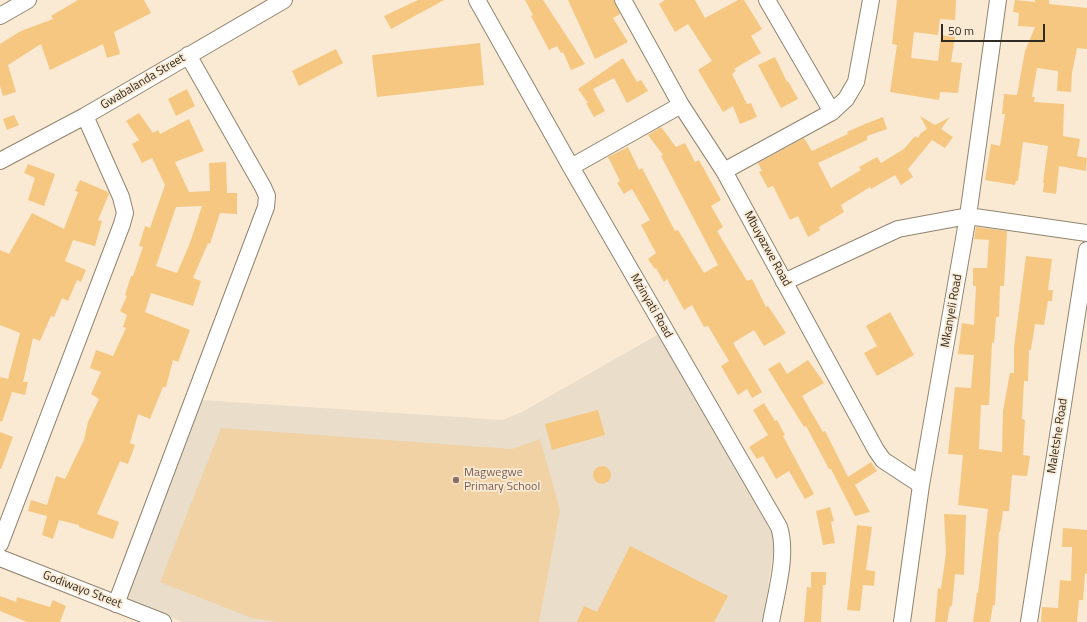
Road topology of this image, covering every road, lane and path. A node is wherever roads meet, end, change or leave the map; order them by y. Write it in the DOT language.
graph roads {
  1 [pos="28,0"];
  2 [pos="284,0"];
  3 [pos="477,0"];
  4 [pos="623,0"];
  5 [pos="767,0"];
  6 [pos="871,0"];
  7 [pos="998,0"];
  8 [pos="0,16"];
  9 [pos="188,55"];
  10 [pos="681,105"];
  11 [pos="832,112"];
  12 [pos="85,116"];
  13 [pos="0,161"];
  14 [pos="571,167"];
  15 [pos="724,171"];
  16 [pos="968,216"];
  17 [pos="1087,233"];
  18 [pos="1087,250"];
  19 [pos="784,282"];
  20 [pos="921,485"];
  21 [pos="0,544"];
  22 [pos="0,558"];
  23 [pos="116,604"];
  24 [pos="164,622"];
  25 [pos="771,622"];
  26 [pos="902,622"];
  27 [pos="1028,622"];
  1 -- 8 [label="street"];
  2 -- 9 [label="street, Gwabalanda Street"];
  3 -- 14 [label="street, Mzinyati Road"];
  4 -- 10 [label="street, Mbuyazwe Road"];
  5 -- 11 [label="street"];
  6 -- 11 [label="street"];
  7 -- 16 [label="street, Mkanyeli Road"];
  9 -- 12 [label="street, Gwabalanda Street"];
  9 -- 23 [label="street"];
  10 -- 14 [label="street"];
  10 -- 15 [label="street, Mbuyazwe Road"];
  11 -- 15 [label="street"];
  12 -- 13 [label="street, Gwabalanda Street"];
  12 -- 21 [label="street"];
  14 -- 25 [label="street, Mzinyati Road"];
  15 -- 19 [label="street, Mbuyazwe Road"];
  16 -- 17 [label="street"];
  16 -- 19 [label="street"];
  16 -- 20 [label="street, Mkanyeli Road"];
  18 -- 27 [label="street, Maletshe Road"];
  19 -- 20 [label="street, Mbuyazwe Road"];
  20 -- 26 [label="street, Mkanyeli Road"];
  22 -- 23 [label="street, Godiwayo Street"];
  23 -- 24 [label="street, Godiwayo Street"];
}
